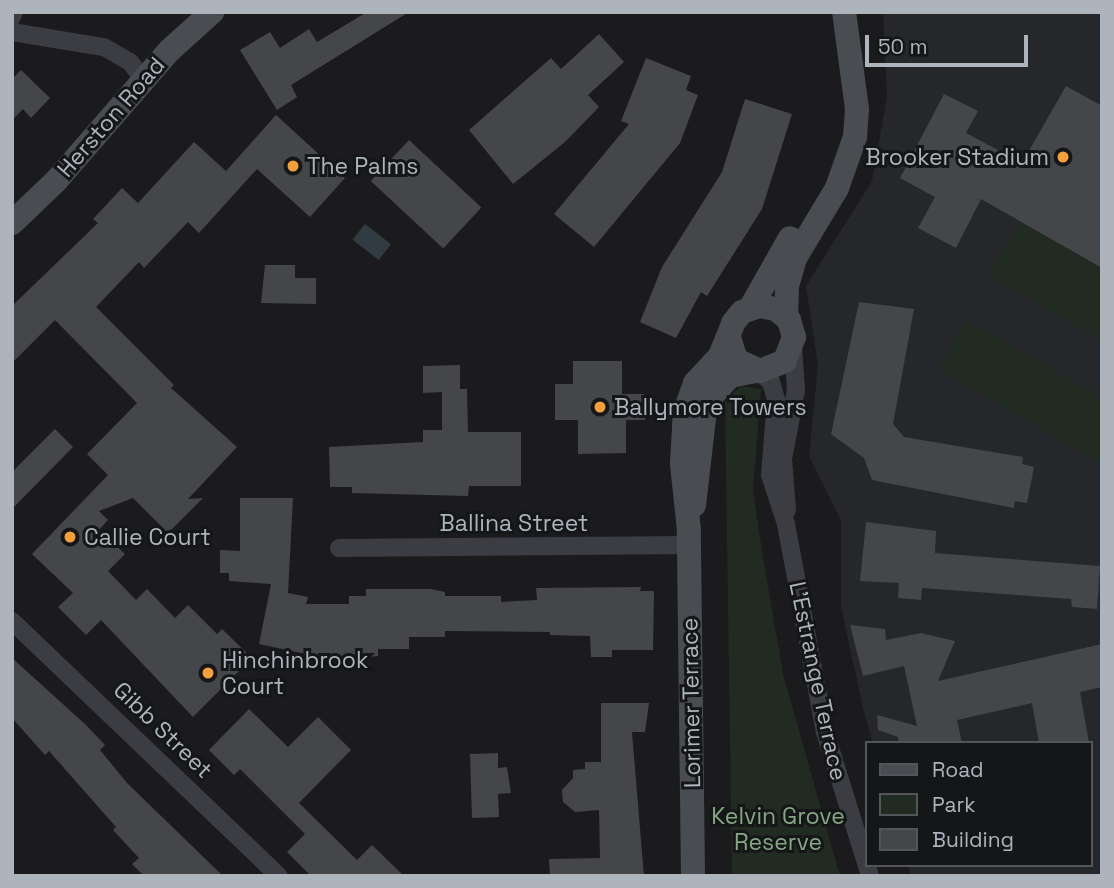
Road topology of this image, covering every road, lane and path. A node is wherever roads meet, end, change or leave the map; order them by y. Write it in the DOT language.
graph roads {
  1 [pos="212,12"];
  2 [pos="845,22"];
  3 [pos="12,32"];
  4 [pos="144,80"];
  5 [pos="848,94"];
  6 [pos="12,223"];
  7 [pos="751,307"];
  8 [pos="786,316"];
  9 [pos="729,337"];
  10 [pos="793,346"];
  11 [pos="757,371"];
  12 [pos="786,524"];
  13 [pos="689,537"];
  14 [pos="339,548"];
  15 [pos="12,621"];
  16 [pos="866,863"];
  17 [pos="279,876"];
  18 [pos="693,876"];
  1 -- 4 [label="street, Herston Road"];
  2 -- 5 [label="street, L'Estrange Terrace"];
  3 -- 4 [label="street"];
  4 -- 6 [label="street, Herston Road"];
  5 -- 7 [label="street, L'Estrange Terrace"];
  5 -- 8 [label="street, L'Estrange Terrace"];
  7 -- 8 [label="street"];
  7 -- 9 [label="street, L'Estrange Terrace"];
  8 -- 10 [label="street, L'Estrange Terrace"];
  9 -- 11 [label="street, L'Estrange Terrace"];
  9 -- 13 [label="street, Lorimer Terrace"];
  10 -- 11 [label="street"];
  10 -- 12 [label="street, L'Estrange Terrace"];
  11 -- 12 [label="street, L'Estrange Terrace"];
  11 -- 13 [label="street, Lorimer Terrace"];
  12 -- 16 [label="street, L'Estrange Terrace"];
  13 -- 14 [label="street, Ballina Street"];
  13 -- 18 [label="street, Lorimer Terrace"];
  15 -- 17 [label="street, Gibb Street"];
}
